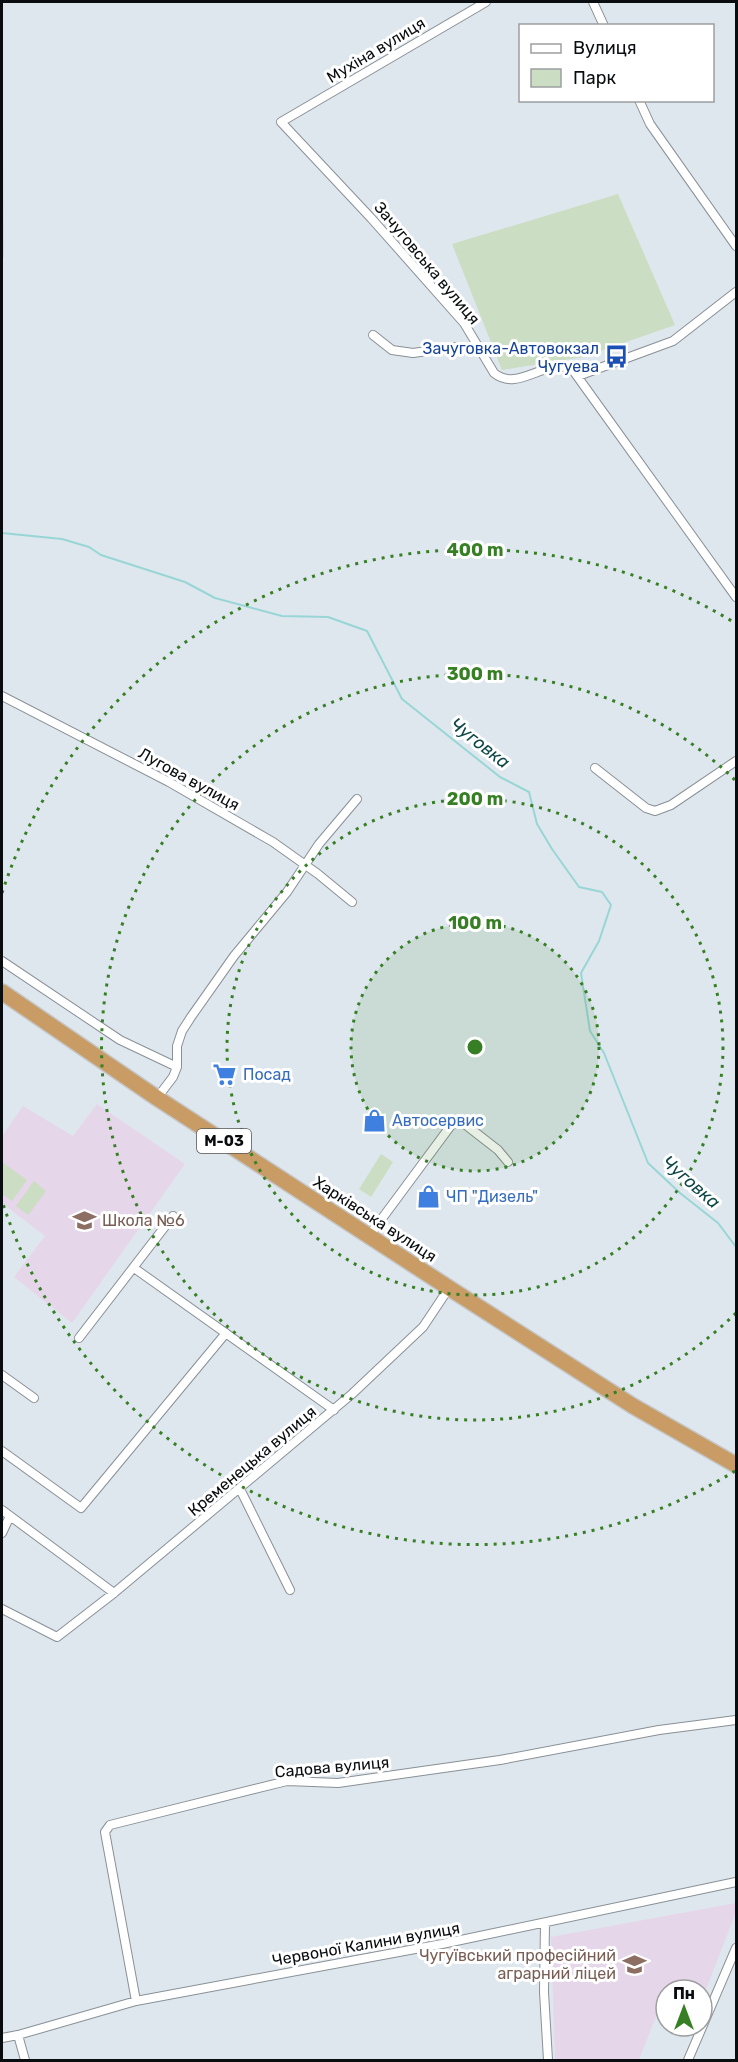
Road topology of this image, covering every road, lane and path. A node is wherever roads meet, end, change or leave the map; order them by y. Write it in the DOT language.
graph roads {
  1 [pos="486,2"];
  2 [pos="592,2"];
  3 [pos="603,24"];
  4 [pos="640,102"];
  5 [pos="281,122"];
  6 [pos="736,246"];
  7 [pos="736,292"];
  8 [pos="373,335"];
  9 [pos="480,350"];
  10 [pos="578,376"];
  11 [pos="736,597"];
  12 [pos="2,696"];
  13 [pos="736,761"];
  14 [pos="595,768"];
  15 [pos="357,799"];
  16 [pos="305,866"];
  17 [pos="352,902"];
  18 [pos="2,961"];
  19 [pos="2,992"];
  20 [pos="177,1066"];
  21 [pos="157,1098"];
  22 [pos="508,1162"];
  23 [pos="173,1216"];
  24 [pos="369,1236"];
  25 [pos="134,1268"];
  26 [pos="449,1288"];
  27 [pos="226,1333"];
  28 [pos="78,1338"];
  29 [pos="2,1375"];
  30 [pos="34,1398"];
  31 [pos="334,1410"];
  32 [pos="2,1451"];
  33 [pos="736,1465"];
  34 [pos="240,1489"];
  35 [pos="2,1510"];
  36 [pos="10,1516"];
  37 [pos="2,1533"];
  38 [pos="291,1590"];
  39 [pos="114,1593"];
  40 [pos="2,1609"];
  41 [pos="736,1720"];
  42 [pos="736,1882"];
  43 [pos="545,1923"];
  44 [pos="736,1948"];
  45 [pos="136,2001"];
  46 [pos="18,2035"];
  47 [pos="2,2038"];
  48 [pos="25,2061"];
  49 [pos="548,2061"];
  50 [pos="688,2061"];
  1 -- 5 [label="street, Мухіна вулиця"];
  2 -- 3 [label="street"];
  4 -- 6 [label="street"];
  5 -- 9 [label="street, Зачуговська вулиця"];
  7 -- 10 [label="street"];
  8 -- 9 [label="street"];
  9 -- 10 [label="street, Зачуговська вулиця"];
  10 -- 11 [label="street"];
  12 -- 16 [label="street, Лугова вулиця"];
  13 -- 14 [label="street"];
  15 -- 16 [label="street"];
  16 -- 17 [label="street, Лугова вулиця"];
  16 -- 20 [label="street"];
  18 -- 20 [label="street"];
  19 -- 21 [label="highway, Харківська вулиця / М-03"];
  20 -- 21 [label="street"];
  21 -- 24 [label="highway, Харківська вулиця / М-03"];
  22 -- 24 [label="street"];
  23 -- 25 [label="street"];
  24 -- 26 [label="highway, Харківська вулиця / М-03"];
  25 -- 27 [label="street"];
  25 -- 28 [label="street"];
  26 -- 31 [label="street, Кременецька вулиця"];
  26 -- 33 [label="highway, Харківська вулиця / М-03"];
  27 -- 31 [label="street"];
  27 -- 32 [label="street"];
  29 -- 30 [label="street"];
  31 -- 34 [label="street, Кременецька вулиця"];
  34 -- 38 [label="street"];
  34 -- 39 [label="street, Кременецька вулиця"];
  35 -- 36 [label="street"];
  36 -- 37 [label="street"];
  36 -- 39 [label="street"];
  39 -- 40 [label="street, Кременецька вулиця"];
  41 -- 45 [label="street, Садова вулиця"];
  42 -- 43 [label="street, Червоної Калини вулиця"];
  43 -- 45 [label="street, Червоної Калини вулиця"];
  43 -- 49 [label="street"];
  44 -- 50 [label="street"];
  45 -- 46 [label="street, Червоної Калини вулиця"];
  46 -- 47 [label="street, Червоної Калини вулиця"];
  46 -- 48 [label="street"];
}
